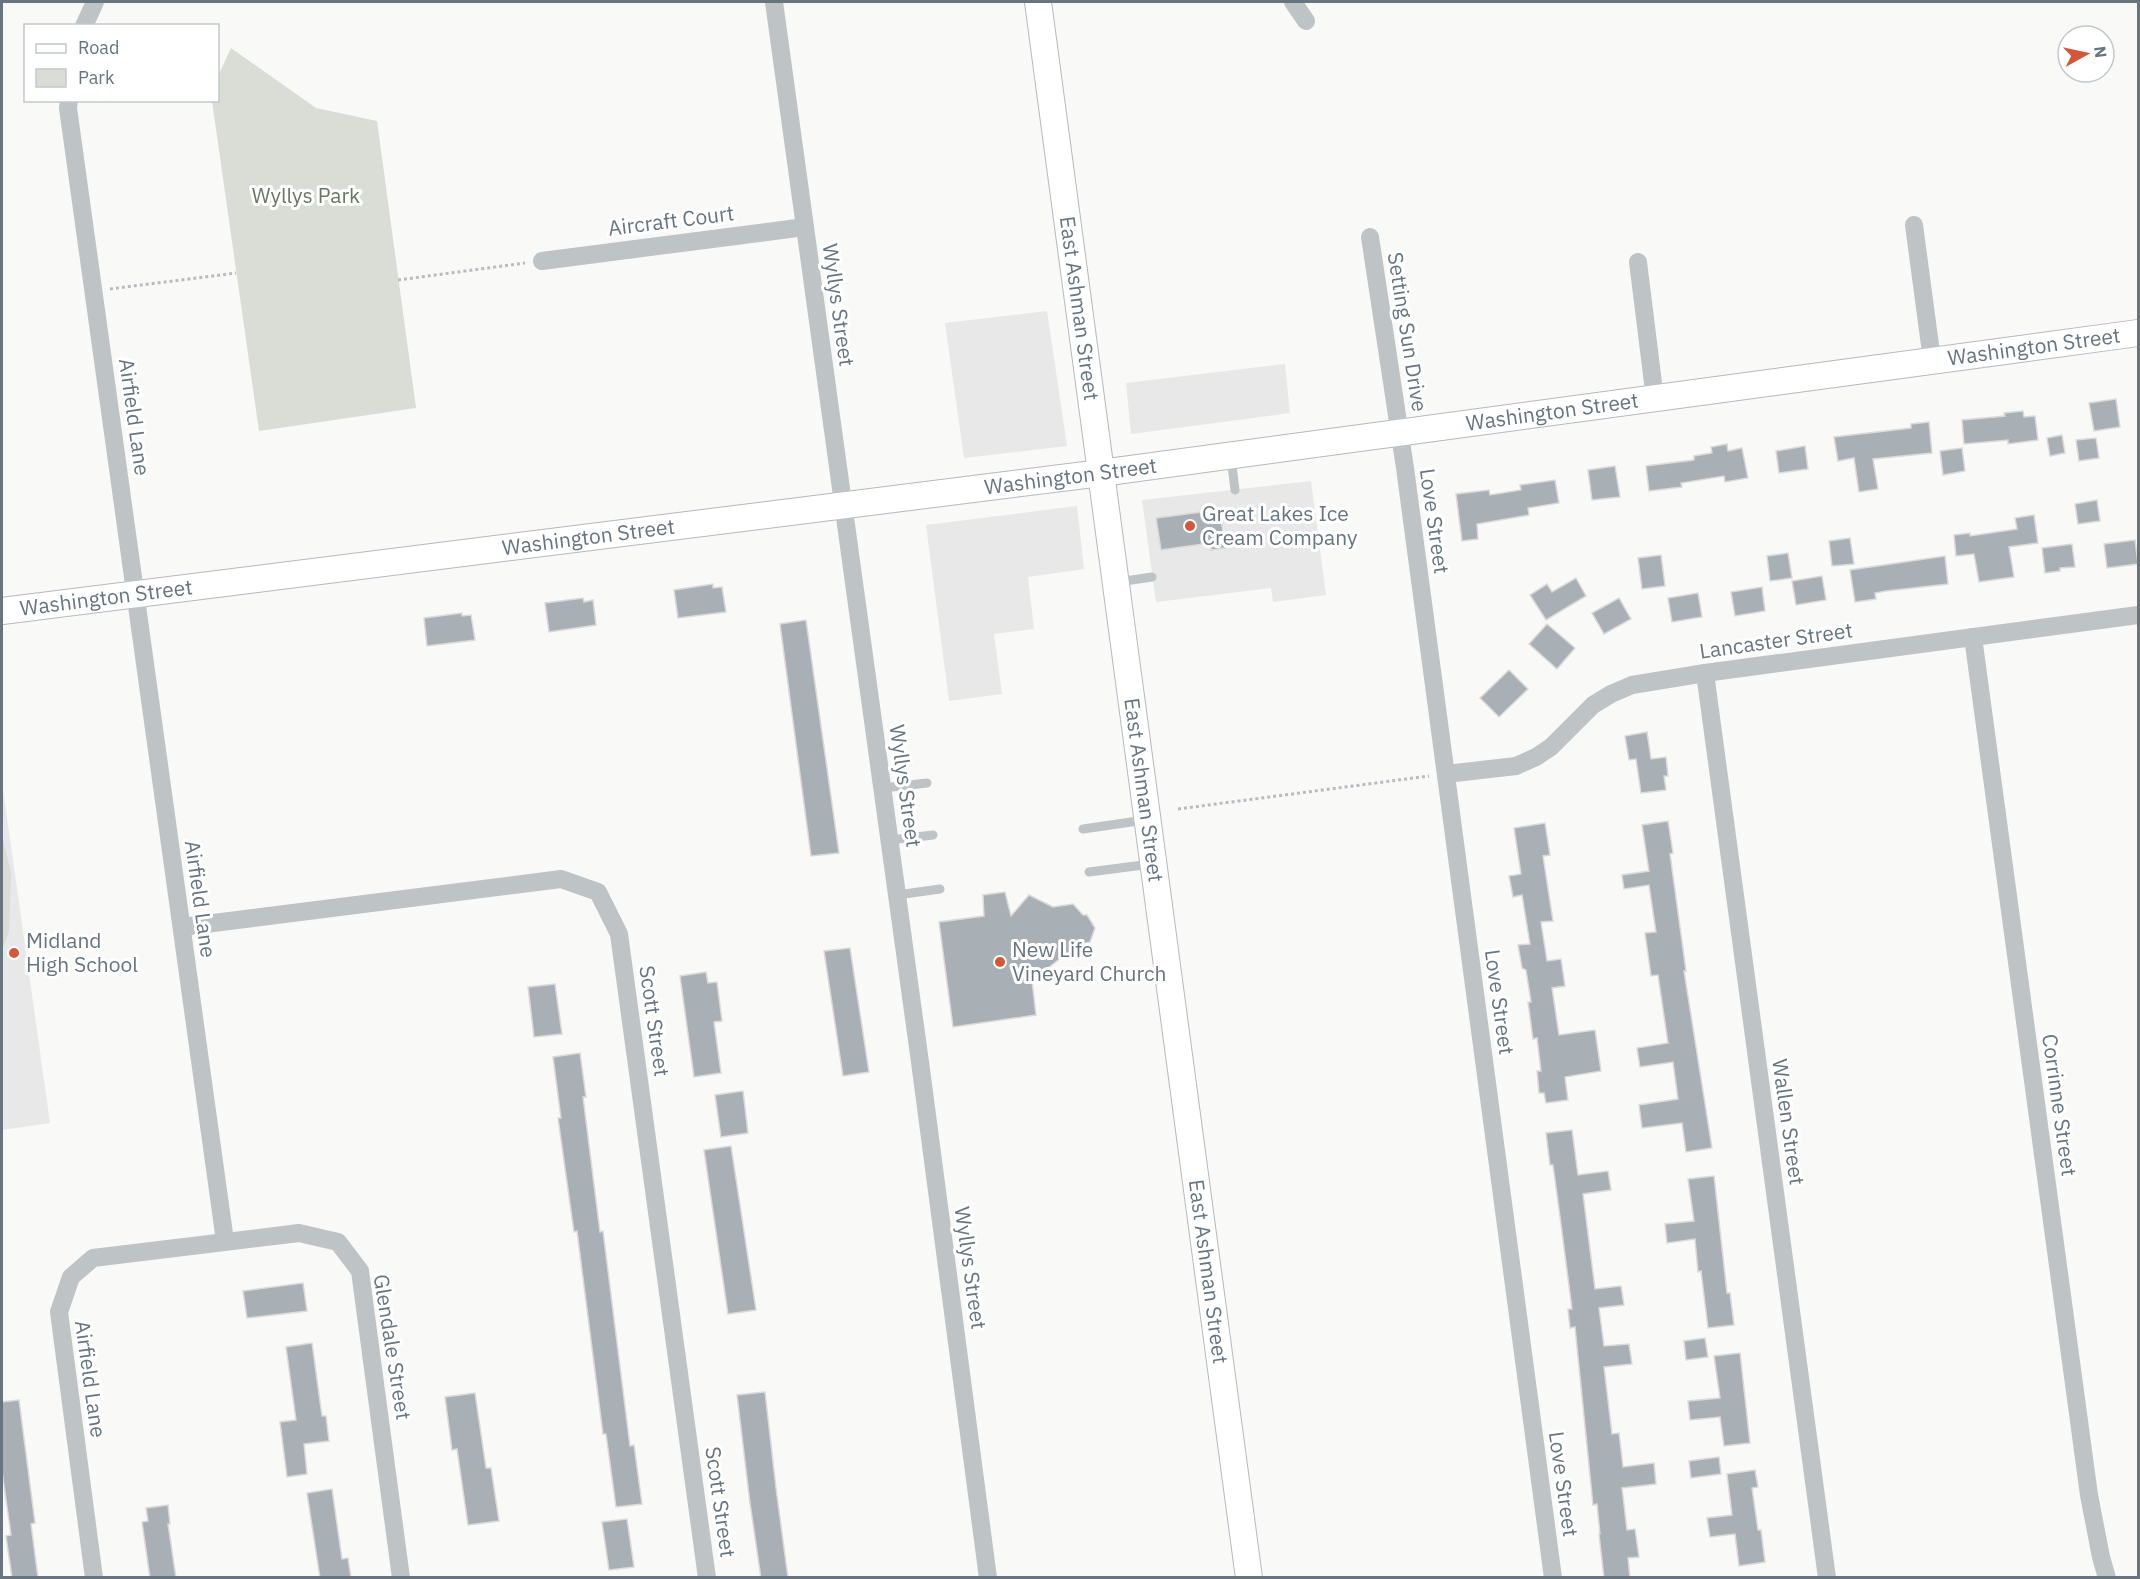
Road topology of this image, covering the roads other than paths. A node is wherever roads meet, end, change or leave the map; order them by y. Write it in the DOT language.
graph roads {
  1 [pos="95,2"];
  2 [pos="774,2"];
  3 [pos="1038,2"];
  4 [pos="1293,2"];
  5 [pos="1306,21"];
  6 [pos="85,24"];
  7 [pos="69,102"];
  8 [pos="1914,225"];
  9 [pos="805,227"];
  10 [pos="1370,237"];
  11 [pos="542,261"];
  12 [pos="1638,262"];
  13 [pos="2139,333"];
  14 [pos="1932,360"];
  15 [pos="1655,399"];
  16 [pos="1400,433"];
  17 [pos="1231,456"];
  18 [pos="1101,473"];
  19 [pos="1235,490"];
  20 [pos="843,505"];
  21 [pos="1152,577"];
  22 [pos="1116,582"];
  23 [pos="135,594"];
  24 [pos="2,611"];
  25 [pos="2139,615"];
  26 [pos="1973,637"];
  27 [pos="1705,673"];
  28 [pos="1446,774"];
  29 [pos="927,783"];
  30 [pos="883,788"];
  31 [pos="1147,820"];
  32 [pos="1083,829"];
  33 [pos="933,835"];
  34 [pos="890,840"];
  35 [pos="1153,863"];
  36 [pos="1089,872"];
  37 [pos="940,889"];
  38 [pos="897,895"];
  39 [pos="182,927"];
  40 [pos="225,1241"];
  41 [pos="94,1578"];
  42 [pos="401,1578"];
  43 [pos="707,1578"];
  44 [pos="988,1578"];
  45 [pos="1249,1578"];
  46 [pos="1553,1578"];
  47 [pos="1827,1578"];
  48 [pos="2107,1578"];
  1 -- 6 [label="street"];
  2 -- 9 [label="street, Wyllys Street"];
  3 -- 18 [label="street, East Ashman Street"];
  4 -- 5 [label="street"];
  7 -- 23 [label="street, Airfield Lane"];
  8 -- 14 [label="street"];
  9 -- 11 [label="street, Aircraft Court"];
  9 -- 20 [label="street, Wyllys Street"];
  10 -- 16 [label="street, Setting Sun Drive"];
  12 -- 15 [label="street"];
  13 -- 14 [label="street, Washington Street"];
  14 -- 15 [label="street, Washington Street"];
  15 -- 16 [label="street, Washington Street"];
  16 -- 17 [label="street, Washington Street"];
  16 -- 28 [label="street, Love Street"];
  17 -- 18 [label="street, Washington Street"];
  17 -- 19 [label="lane"];
  18 -- 20 [label="street, Washington Street"];
  18 -- 22 [label="street, East Ashman Street"];
  20 -- 23 [label="street, Washington Street"];
  20 -- 30 [label="street, Wyllys Street"];
  21 -- 22 [label="lane"];
  22 -- 31 [label="street, East Ashman Street"];
  23 -- 24 [label="street, Washington Street"];
  23 -- 39 [label="street, Airfield Lane"];
  25 -- 26 [label="street, Lancaster Street"];
  26 -- 27 [label="street, Lancaster Street"];
  26 -- 48 [label="street, Corrinne Street"];
  27 -- 28 [label="street, Lancaster Street"];
  27 -- 47 [label="street, Wallen Street"];
  28 -- 46 [label="street, Love Street"];
  29 -- 30 [label="lane"];
  30 -- 34 [label="street, Wyllys Street"];
  31 -- 32 [label="lane"];
  31 -- 35 [label="street, East Ashman Street"];
  33 -- 34 [label="lane"];
  34 -- 38 [label="street, Wyllys Street"];
  35 -- 36 [label="lane"];
  35 -- 45 [label="street, East Ashman Street"];
  37 -- 38 [label="lane"];
  38 -- 44 [label="street, Wyllys Street"];
  39 -- 40 [label="street, Airfield Lane"];
  39 -- 43 [label="street, Scott Street"];
  40 -- 41 [label="street, Airfield Lane"];
  40 -- 42 [label="street, Glendale Street"];
}
